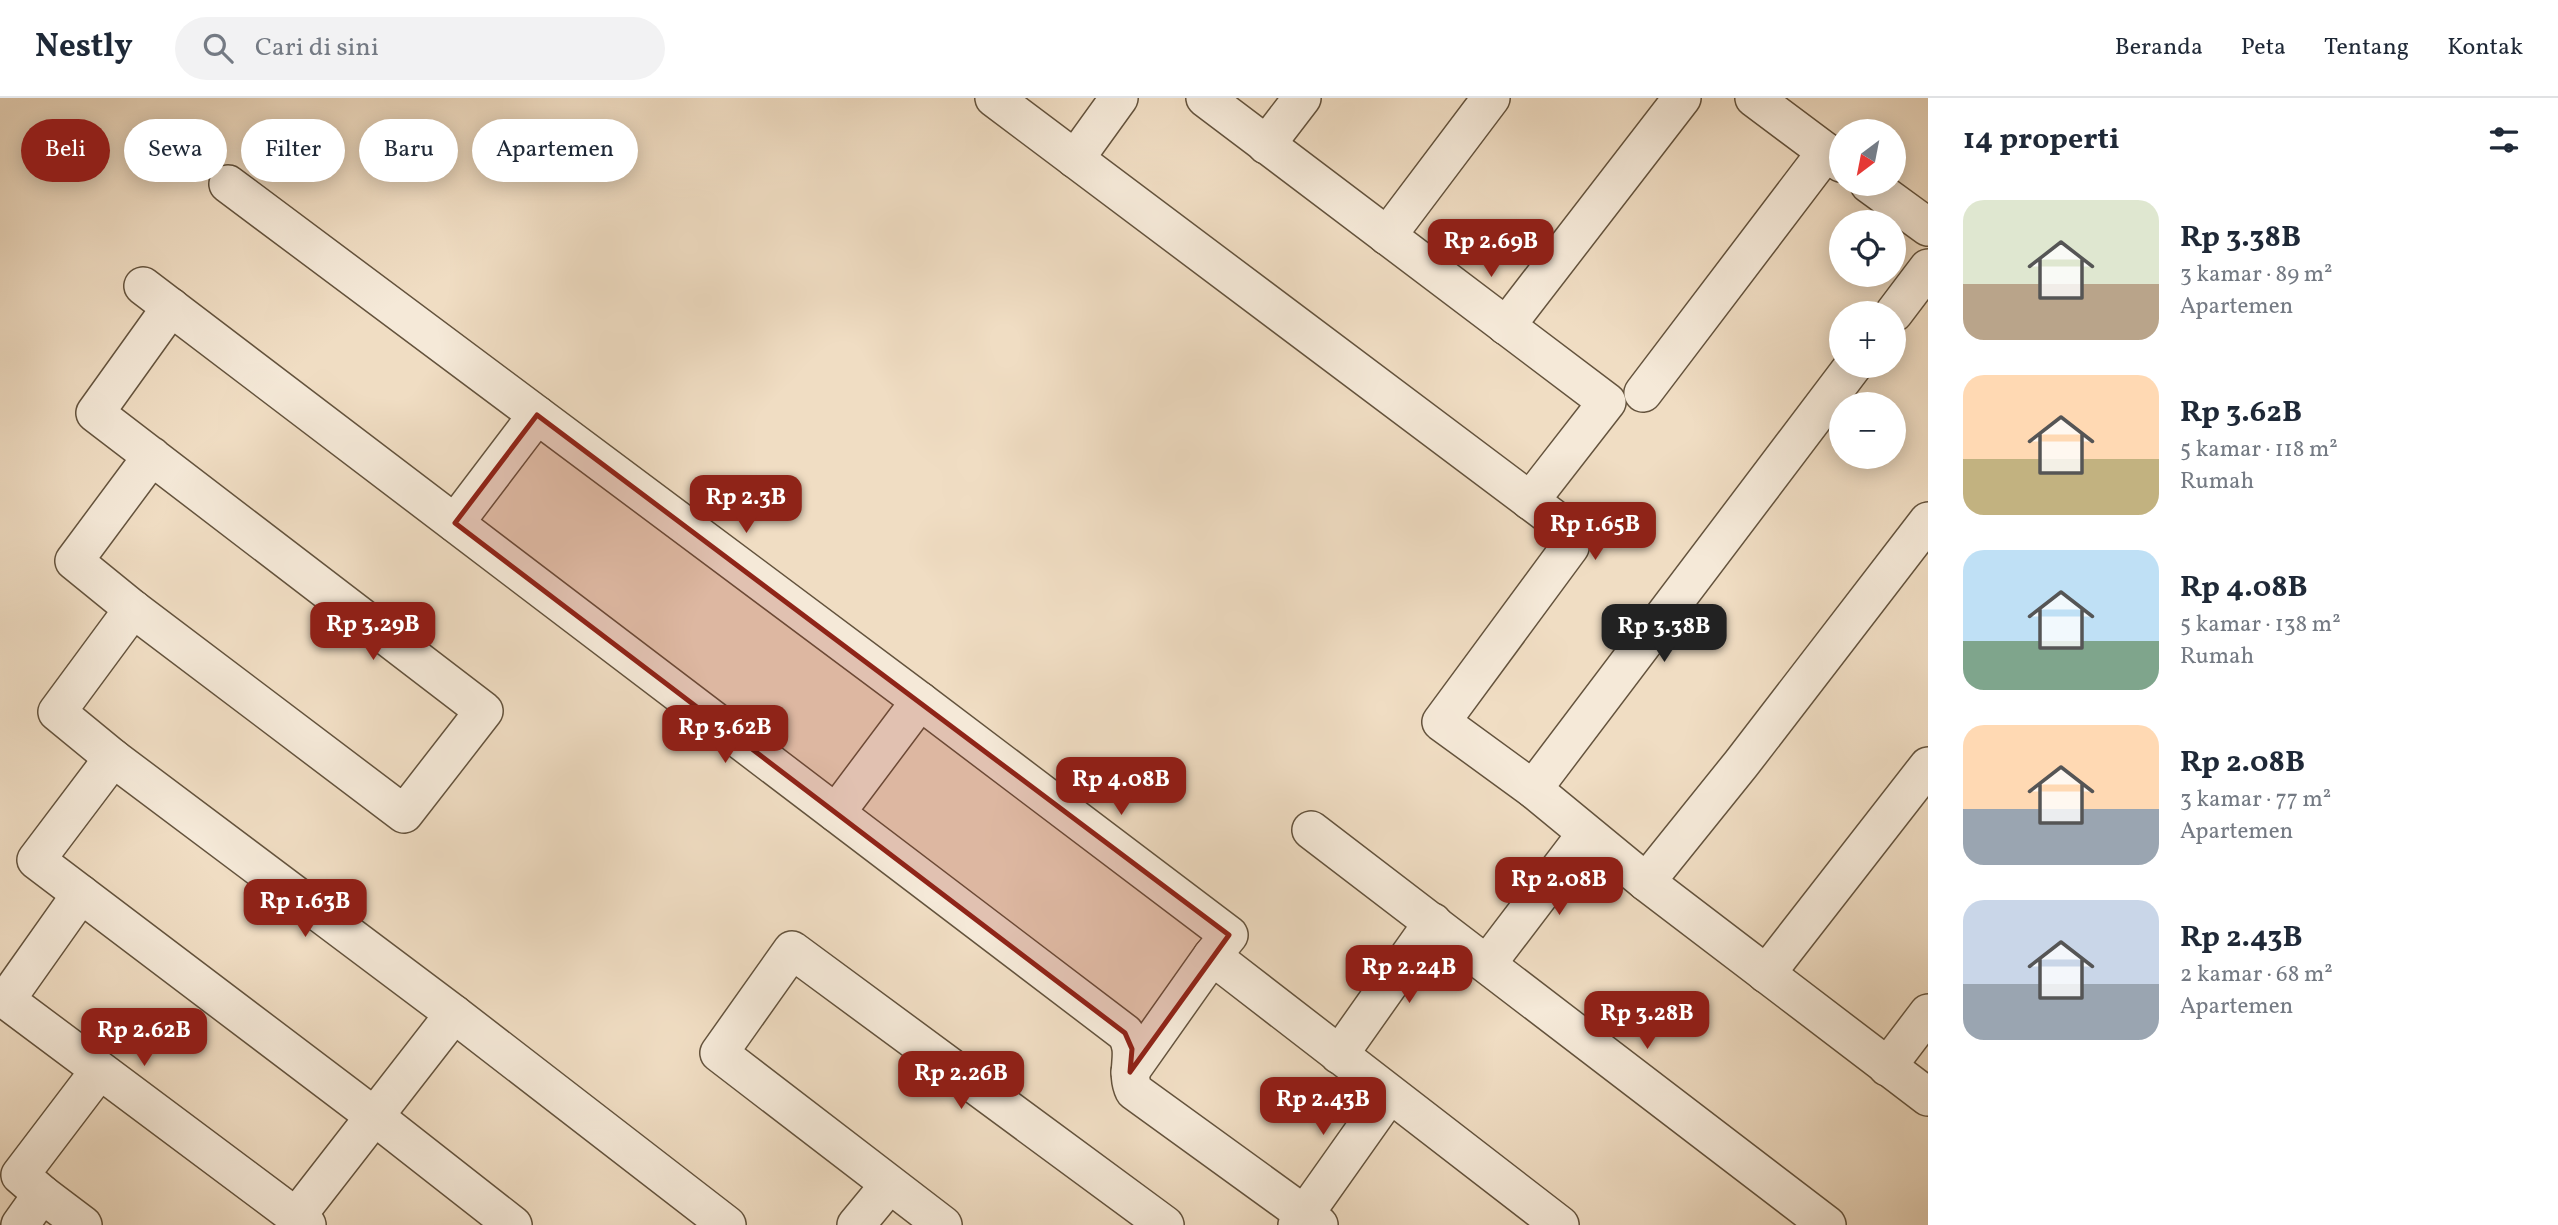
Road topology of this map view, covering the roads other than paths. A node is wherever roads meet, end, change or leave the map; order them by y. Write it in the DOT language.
graph roads {
  1 [pos="994,98"];
  2 [pos="1119,98"];
  3 [pos="1205,98"];
  4 [pos="1302,98"];
  5 [pos="1491,98"];
  6 [pos="1682,98"];
  7 [pos="1754,98"];
  8 [pos="1266,145"];
  9 [pos="1829,153"];
  10 [pos="1075,159"];
  11 [pos="1829,163"];
  12 [pos="228,184"];
  13 [pos="1885,196"];
  14 [pos="1928,227"];
  15 [pos="1387,236"];
  16 [pos="1928,268"];
  17 [pos="1903,301"];
  18 [pos="1506,326"];
  19 [pos="1844,378"];
  20 [pos="1643,393"];
  21 [pos="537,415"];
  22 [pos="152,456"];
  23 [pos="1530,500"];
  24 [pos="1928,520"];
  25 [pos="455,523"];
  26 [pos="133,609"];
  27 [pos="920,701"];
  28 [pos="113,758"];
  29 [pos="1928,766"];
  30 [pos="1533,789"];
  31 [pos="836,813"];
  32 [pos="1311,830"];
  33 [pos="1586,834"];
  34 [pos="1646,882"];
  35 [pos="81,894"];
  36 [pos="1433,922"];
  37 [pos="1213,956"];
  38 [pos="1487,964"];
  39 [pos="1766,974"];
  40 [pos="1928,1013"];
  41 [pos="454,1014"];
  42 [pos="1339,1055"];
  43 [pos="1887,1066"];
  44 [pos="99,1071"];
  45 [pos="1130,1072"];
  46 [pos="1389,1095"];
  47 [pos="1928,1097"];
  48 [pos="374,1116"];
  49 [pos="889,1185"];
  50 [pos="42,1194"];
  51 [pos="302,1221"];
  52 [pos="1307,1221"];
  53 [pos="20,1225"];
  54 [pos="83,1225"];
  55 [pos="513,1225"];
  56 [pos="727,1225"];
  57 [pos="856,1225"];
  58 [pos="943,1225"];
  59 [pos="1165,1225"];
  60 [pos="1560,1225"];
  61 [pos="1827,1225"];
  1 -- 10 [label="street"];
  2 -- 10 [label="street"];
  3 -- 8 [label="street"];
  4 -- 8 [label="street"];
  5 -- 15 [label="street"];
  6 -- 18 [label="street"];
  7 -- 9 [label="street"];
  8 -- 15 [label="street"];
  10 -- 23 [label="street"];
  11 -- 20 [label="street"];
  12 -- 21 [label="street"];
  13 -- 14 [label="street"];
  15 -- 18 [label="street"];
  16 -- 17 [label="street"];
  18 -- 23 [label="street"];
  19 -- 30 [label="street"];
  21 -- 25 [label="street"];
  21 -- 27 [label="street"];
  22 -- 25 [label="street"];
  22 -- 26 [label="street"];
  22 -- 26 [label="street"];
  23 -- 30 [label="street"];
  24 -- 34 [label="street"];
  25 -- 31 [label="street"];
  26 -- 28 [label="street"];
  27 -- 31 [label="street"];
  27 -- 37 [label="street"];
  28 -- 35 [label="street"];
  28 -- 41 [label="street"];
  29 -- 39 [label="street"];
  30 -- 33 [label="street"];
  31 -- 45 [label="street"];
  32 -- 36 [label="street"];
  33 -- 34 [label="street"];
  33 -- 38 [label="street"];
  34 -- 39 [label="street"];
  35 -- 44 [label="street"];
  35 -- 48 [label="street"];
  36 -- 38 [label="street"];
  36 -- 42 [label="street"];
  37 -- 42 [label="street"];
  37 -- 45 [label="street"];
  38 -- 61 [label="street"];
  39 -- 43 [label="street"];
  40 -- 43 [label="street"];
  41 -- 48 [label="street"];
  41 -- 56 [label="street"];
  42 -- 46 [label="street"];
  43 -- 47 [label="street"];
  44 -- 50 [label="street"];
  44 -- 51 [label="street"];
  45 -- 52 [label="street"];
  46 -- 52 [label="street"];
  46 -- 60 [label="street"];
  48 -- 51 [label="street"];
  48 -- 55 [label="street"];
  49 -- 57 [label="street"];
  49 -- 58 [label="street"];
  49 -- 59 [label="street"];
  50 -- 53 [label="street"];
  50 -- 54 [label="street"];
}
